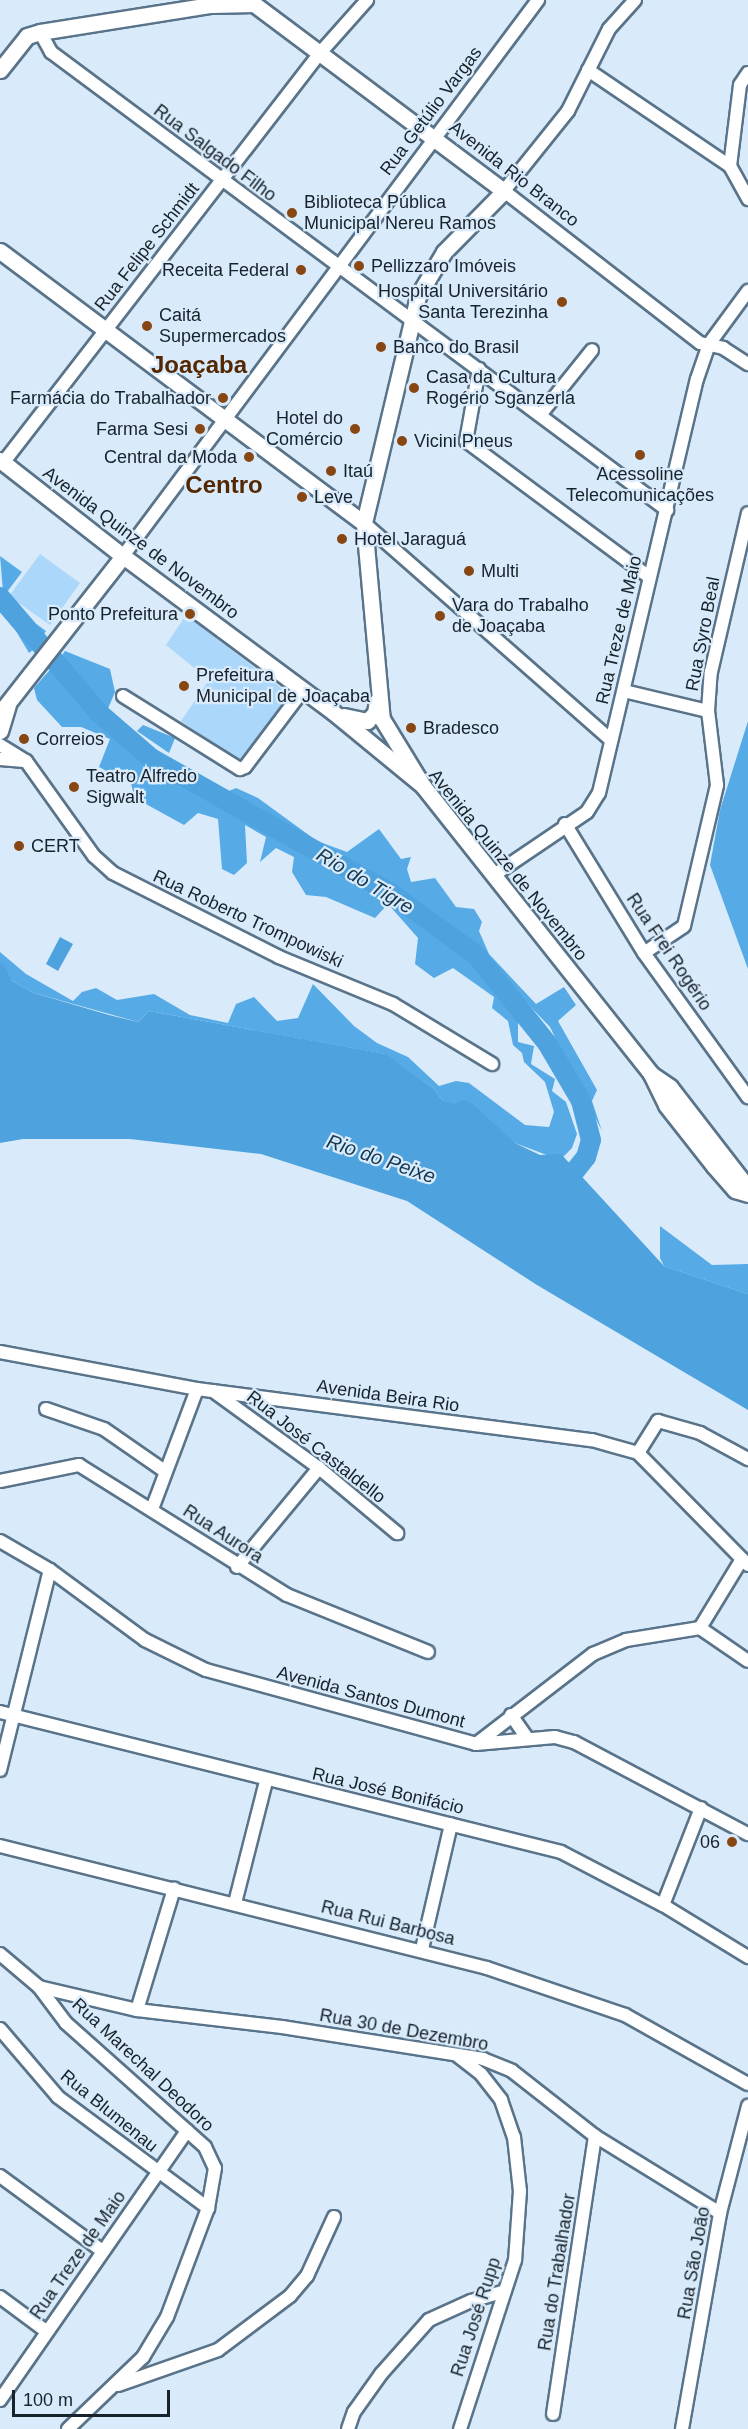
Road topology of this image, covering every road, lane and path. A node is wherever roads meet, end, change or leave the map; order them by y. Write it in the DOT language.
graph roads {
  1 [pos="367,0"];
  2 [pos="538,0"];
  3 [pos="634,0"];
  4 [pos="204,3"];
  5 [pos="187,5"];
  6 [pos="40,32"];
  7 [pos="320,53"];
  8 [pos="0,70"];
  9 [pos="588,70"];
  10 [pos="748,74"];
  11 [pos="435,137"];
  12 [pos="730,166"];
  13 [pos="221,181"];
  14 [pos="504,191"];
  15 [pos="748,199"];
  16 [pos="0,251"];
  17 [pos="339,268"];
  18 [pos="748,291"];
  19 [pos="410,319"];
  20 [pos="105,332"];
  21 [pos="709,344"];
  22 [pos="592,350"];
  23 [pos="748,364"];
  24 [pos="479,369"];
  25 [pos="540,415"];
  26 [pos="225,421"];
  27 [pos="2,461"];
  28 [pos="667,510"];
  29 [pos="748,513"];
  30 [pos="364,523"];
  31 [pos="123,556"];
  32 [pos="649,577"];
  33 [pos="303,690"];
  34 [pos="624,691"];
  35 [pos="377,693"];
  36 [pos="123,696"];
  37 [pos="4,709"];
  38 [pos="708,711"];
  39 [pos="333,712"];
  40 [pos="0,731"];
  41 [pos="388,733"];
  42 [pos="367,739"];
  43 [pos="611,740"];
  44 [pos="0,745"];
  45 [pos="0,759"];
  46 [pos="26,761"];
  47 [pos="423,786"];
  48 [pos="565,824"];
  49 [pos="494,875"];
  50 [pos="644,953"];
  51 [pos="492,1065"];
  52 [pos="651,1074"];
  53 [pos="748,1097"];
  54 [pos="699,1123"];
  55 [pos="683,1126"];
  56 [pos="720,1150"];
  57 [pos="714,1166"];
  58 [pos="748,1188"];
  59 [pos="748,1194"];
  60 [pos="0,1352"];
  61 [pos="197,1389"];
  62 [pos="212,1390"];
  63 [pos="46,1409"];
  64 [pos="638,1453"];
  65 [pos="748,1459"];
  66 [pos="319,1468"];
  67 [pos="166,1472"];
  68 [pos="0,1481"];
  69 [pos="152,1509"];
  70 [pos="397,1533"];
  71 [pos="0,1541"];
  72 [pos="745,1562"];
  73 [pos="237,1567"];
  74 [pos="51,1570"];
  75 [pos="700,1628"];
  76 [pos="428,1652"];
  77 [pos="748,1661"];
  78 [pos="0,1712"];
  79 [pos="512,1714"];
  80 [pos="15,1716"];
  81 [pos="528,1739"];
  82 [pos="476,1744"];
  83 [pos="0,1770"];
  84 [pos="266,1781"];
  85 [pos="701,1808"];
  86 [pos="451,1824"];
  87 [pos="748,1834"];
  88 [pos="0,1846"];
  89 [pos="174,1889"];
  90 [pos="235,1903"];
  91 [pos="663,1905"];
  92 [pos="422,1948"];
  93 [pos="0,1954"];
  94 [pos="748,1958"];
  95 [pos="39,1987"];
  96 [pos="137,2010"];
  97 [pos="0,2029"];
  98 [pos="457,2056"];
  99 [pos="748,2084"];
  100 [pos="748,2106"];
  101 [pos="187,2131"];
  102 [pos="596,2136"];
  103 [pos="158,2173"];
  104 [pos="0,2176"];
  105 [pos="208,2208"];
  106 [pos="720,2214"];
  107 [pos="334,2217"];
  108 [pos="101,2250"];
  109 [pos="505,2291"];
  110 [pos="0,2297"];
  111 [pos="46,2331"];
  112 [pos="117,2385"];
  113 [pos="0,2400"];
  114 [pos="553,2414"];
  115 [pos="68,2429"];
  116 [pos="348,2429"];
  117 [pos="460,2429"];
  118 [pos="682,2429"];
  1 -- 7 [label="street, Rua Felipe Schmidt"];
  2 -- 11 [label="street, Rua Getúlio Vargas"];
  3 -- 9 [label="street"];
  4 -- 5 [label="main road, Avenida Rio Branco"];
  4 -- 7 [label="main road, Avenida Rio Branco"];
  5 -- 6 [label="main road, Avenida Rio Branco"];
  6 -- 8 [label="main road, Avenida Rio Branco"];
  6 -- 13 [label="street, Rua Salgado Filho"];
  7 -- 11 [label="main road, Avenida Rio Branco"];
  7 -- 13 [label="street, Rua Felipe Schmidt"];
  9 -- 12 [label="street"];
  9 -- 14 [label="street"];
  10 -- 12 [label="street"];
  11 -- 14 [label="main road, Avenida Rio Branco"];
  11 -- 17 [label="street, Rua Getúlio Vargas"];
  12 -- 15 [label="street"];
  13 -- 17 [label="street, Rua Salgado Filho"];
  13 -- 20 [label="street, Rua Felipe Schmidt"];
  14 -- 19 [label="main road"];
  14 -- 21 [label="street, Avenida Rio Branco"];
  16 -- 20 [label="main road"];
  17 -- 19 [label="street, Rua Salgado Filho"];
  17 -- 26 [label="street, Rua Getúlio Vargas"];
  18 -- 21 [label="street"];
  19 -- 24 [label="street, Rua Salgado Filho"];
  19 -- 30 [label="main road"];
  20 -- 26 [label="main road"];
  20 -- 27 [label="street, Rua Felipe Schmidt"];
  21 -- 23 [label="street"];
  21 -- 28 [label="street, Rua Treze de Maio"];
  22 -- 25 [label="street"];
  24 -- 25 [label="street, Rua Salgado Filho"];
  24 -- 32 [label="street"];
  25 -- 28 [label="street, Rua Salgado Filho"];
  26 -- 30 [label="main road"];
  26 -- 31 [label="street, Rua Getúlio Vargas"];
  27 -- 31 [label="main road, Avenida Quinze de Novembro"];
  28 -- 32 [label="street, Rua Treze de Maio"];
  29 -- 38 [label="street, Rua Syro Beal"];
  30 -- 35 [label="main road"];
  30 -- 43 [label="street"];
  31 -- 33 [label="main road, Avenida Quinze de Novembro"];
  31 -- 37 [label="main road, Rua Getúlio Vargas"];
  32 -- 34 [label="street, Rua Treze de Maio"];
  33 -- 36 [label="street"];
  33 -- 39 [label="main road, Avenida Quinze de Novembro"];
  34 -- 38 [label="street"];
  34 -- 43 [label="street, Rua Treze de Maio"];
  35 -- 39 [label="main road"];
  35 -- 41 [label="main road"];
  37 -- 40 [label="main road, Rua Getúlio Vargas"];
  38 -- 50 [label="street, Rua Syro Beal"];
  39 -- 42 [label="main road, Avenida Quinze de Novembro"];
  41 -- 42 [label="main road"];
  41 -- 47 [label="main road"];
  42 -- 47 [label="main road, Avenida Quinze de Novembro"];
  43 -- 48 [label="street, Rua Treze de Maio"];
  44 -- 46 [label="street, Rua Roberto Trompowiski"];
  45 -- 46 [label="street"];
  46 -- 51 [label="street, Rua Roberto Trompowiski"];
  47 -- 49 [label="main road, Avenida Quinze de Novembro"];
  48 -- 49 [label="street, Rua Treze de Maio"];
  48 -- 50 [label="street, Rua Frei Rogério"];
  49 -- 52 [label="main road, Avenida Quinze de Novembro"];
  50 -- 53 [label="street, Rua Frei Rogério"];
  52 -- 54 [label="main road, Avenida Quinze de Novembro"];
  52 -- 55 [label="main road, Avenida Quinze de Novembro"];
  54 -- 55 [label="main road"];
  54 -- 56 [label="main road, Avenida Quinze de Novembro"];
  55 -- 57 [label="main road, Avenida Quinze de Novembro"];
  56 -- 57 [label="main road"];
  56 -- 58 [label="main road, Avenida Quinze de Novembro"];
  57 -- 59 [label="main road, Avenida Quinze de Novembro"];
  60 -- 61 [label="street, Avenida Beira Rio"];
  61 -- 62 [label="street, Avenida Beira Rio"];
  61 -- 67 [label="street"];
  62 -- 64 [label="street, Avenida Beira Rio"];
  62 -- 66 [label="street, Rua José Castaldello"];
  63 -- 67 [label="street"];
  64 -- 65 [label="street"];
  64 -- 72 [label="street"];
  66 -- 70 [label="street, Rua José Castaldello"];
  66 -- 73 [label="street"];
  67 -- 69 [label="street"];
  68 -- 69 [label="street, Rua Aurora"];
  69 -- 73 [label="street, Rua Aurora"];
  71 -- 74 [label="street, Avenida Santos Dumont"];
  72 -- 75 [label="street"];
  73 -- 76 [label="street, Rua Aurora"];
  74 -- 80 [label="street"];
  74 -- 82 [label="street, Avenida Santos Dumont"];
  75 -- 77 [label="street"];
  75 -- 79 [label="street"];
  78 -- 80 [label="street, Rua José Bonifácio"];
  79 -- 81 [label="street"];
  79 -- 82 [label="street"];
  80 -- 83 [label="street"];
  80 -- 84 [label="street, Rua José Bonifácio"];
  81 -- 82 [label="street, Avenida Santos Dumont"];
  81 -- 85 [label="street, Avenida Santos Dumont"];
  84 -- 86 [label="street, Rua José Bonifácio"];
  84 -- 90 [label="street"];
  85 -- 87 [label="street, Avenida Santos Dumont"];
  85 -- 91 [label="street"];
  86 -- 91 [label="street, Rua José Bonifácio"];
  86 -- 92 [label="street"];
  88 -- 89 [label="street, Rua Rui Barbosa"];
  89 -- 90 [label="street, Rua Rui Barbosa"];
  89 -- 96 [label="street"];
  90 -- 92 [label="street, Rua Rui Barbosa"];
  91 -- 94 [label="street, Rua José Bonifácio"];
  92 -- 99 [label="street, Rua Rui Barbosa"];
  93 -- 95 [label="street, Rua Marechal Deodoro"];
  95 -- 96 [label="street, Rua 30 de Dezembro"];
  95 -- 101 [label="street, Rua Marechal Deodoro"];
  96 -- 98 [label="street, Rua 30 de Dezembro"];
  97 -- 103 [label="street, Rua Blumenau"];
  98 -- 102 [label="street, Rua 30 de Dezembro"];
  98 -- 109 [label="street, Rua José Rupp"];
  100 -- 106 [label="street, Rua São João"];
  101 -- 103 [label="street, Rua Treze de Maio"];
  101 -- 105 [label="street, Rua Marechal Deodoro"];
  102 -- 106 [label="street, Rua 30 de Dezembro"];
  102 -- 114 [label="street, Rua do Trabalhador"];
  103 -- 105 [label="street, Rua Blumenau"];
  103 -- 108 [label="street, Rua Treze de Maio"];
  104 -- 108 [label="street"];
  105 -- 112 [label="street, Rua Marechal Deodoro"];
  106 -- 118 [label="street, Rua São João"];
  107 -- 112 [label="street"];
  108 -- 111 [label="street, Rua Treze de Maio"];
  109 -- 116 [label="street"];
  109 -- 117 [label="street, Rua José Rupp"];
  110 -- 111 [label="street"];
  111 -- 113 [label="street, Rua Treze de Maio"];
  112 -- 115 [label="street, Rua Marechal Deodoro"];
}
